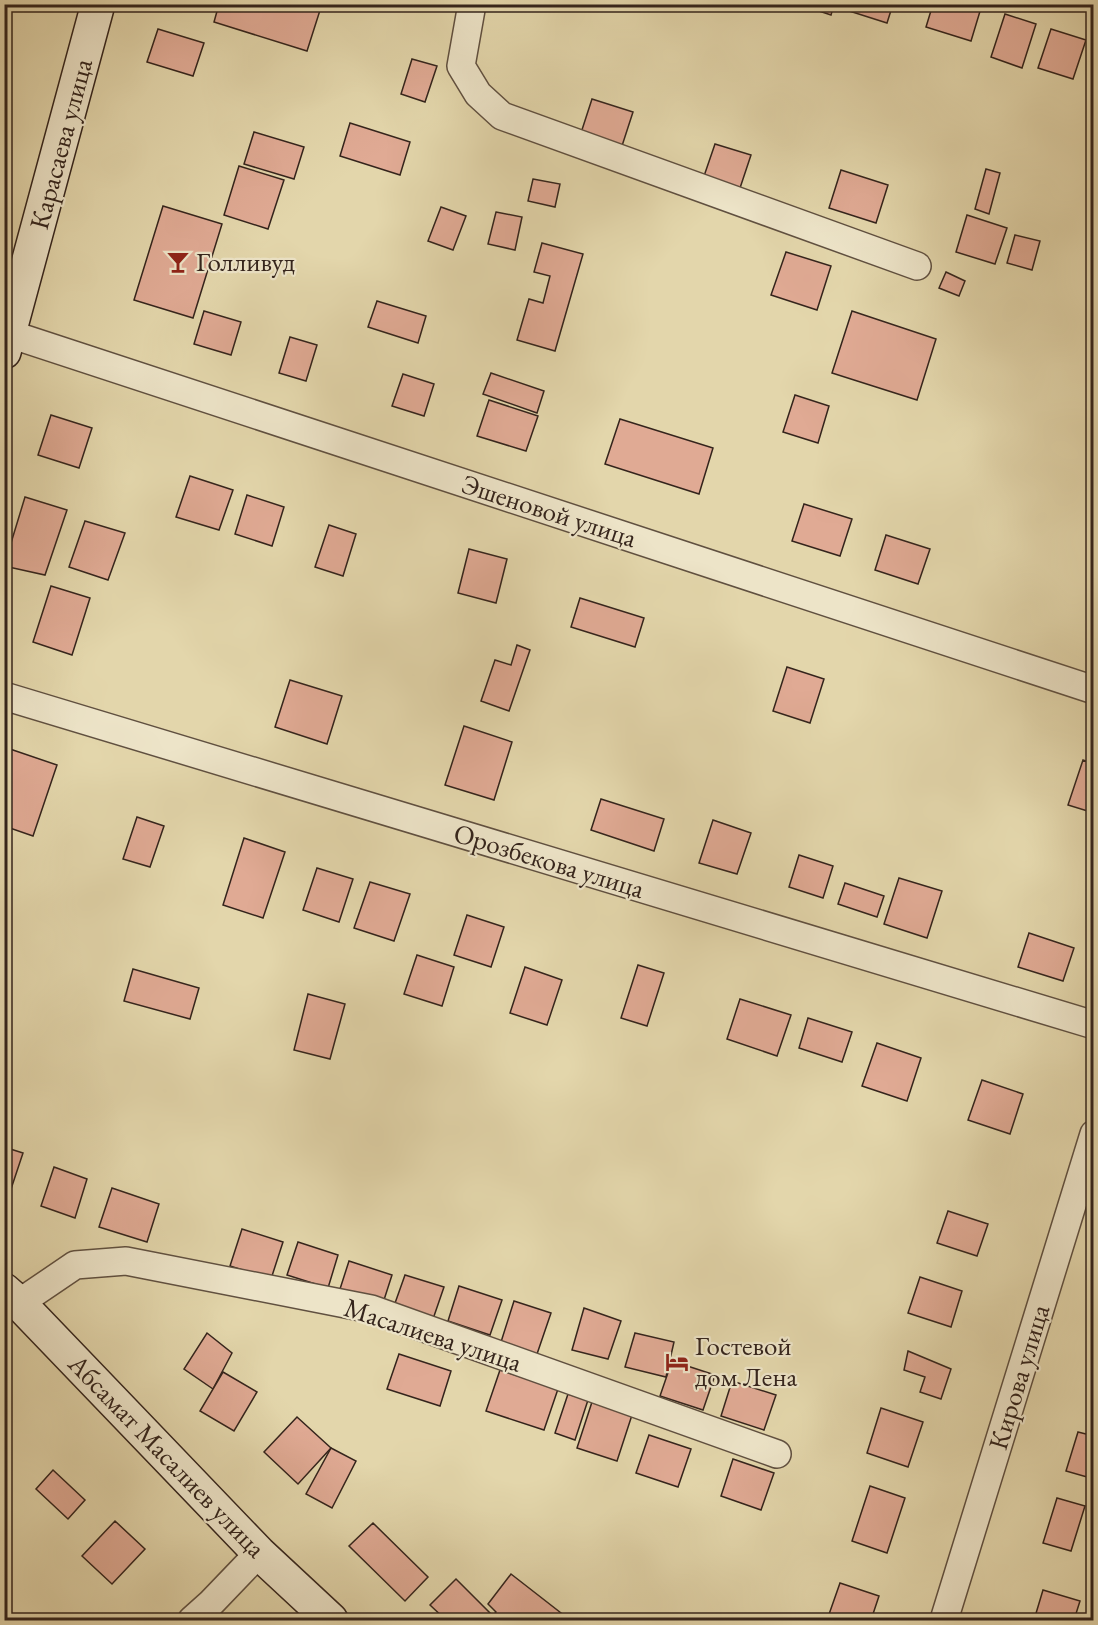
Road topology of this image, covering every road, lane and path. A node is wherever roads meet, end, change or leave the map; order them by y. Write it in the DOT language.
graph roads {
  1 [pos="98,4"];
  2 [pos="472,4"];
  3 [pos="917,266"];
  4 [pos="6,340"];
  5 [pos="1094,690"];
  6 [pos="4,696"];
  7 [pos="1094,1026"];
  8 [pos="1094,1134"];
  9 [pos="12,1297"];
  10 [pos="777,1454"];
  11 [pos="259,1553"];
  12 [pos="192,1620"];
  13 [pos="331,1620"];
  14 [pos="944,1620"];
  1 -- 4 [label="street, Карасаева улица"];
  2 -- 3 [label="street"];
  4 -- 5 [label="street, Эшеновой улица"];
  6 -- 7 [label="street, Орозбекова улица"];
  8 -- 14 [label="street, Кирова улица"];
  9 -- 10 [label="street, Масалиева улица"];
  9 -- 11 [label="street, Абсамат Масалиев улица"];
  11 -- 12 [label="street"];
  11 -- 13 [label="street, Абсамат Масалиев улица"];
}
